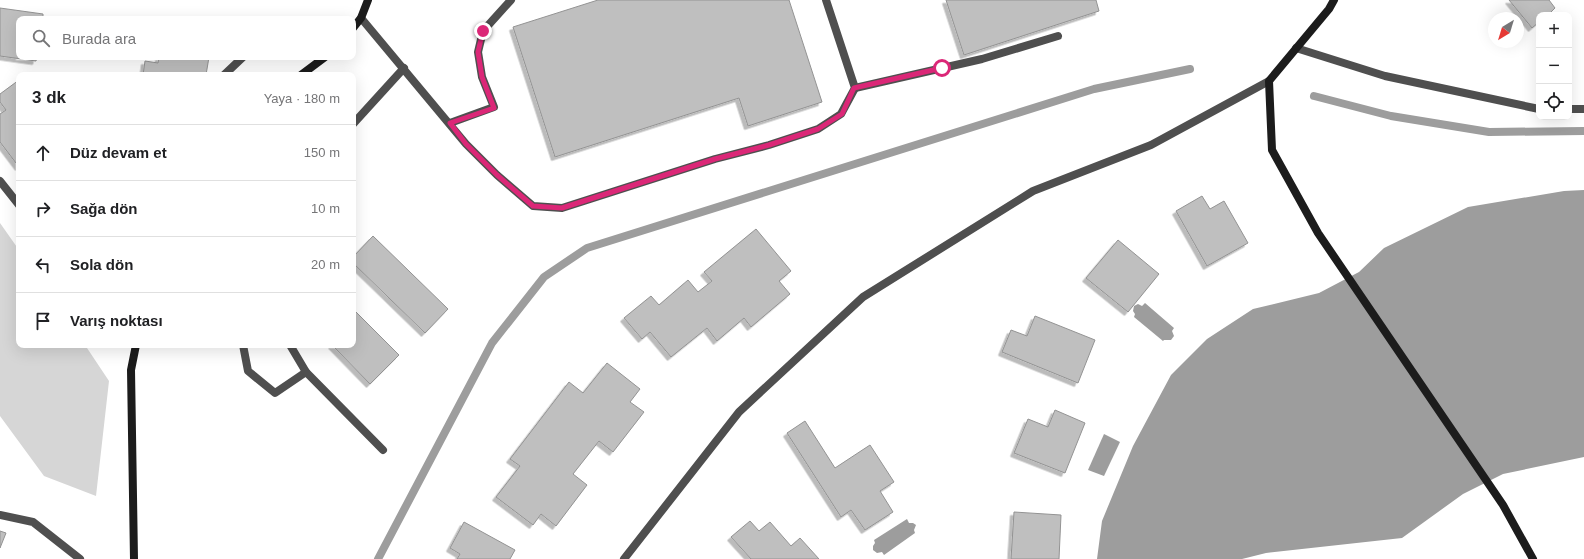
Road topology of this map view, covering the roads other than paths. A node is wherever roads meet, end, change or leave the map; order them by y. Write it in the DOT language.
graph roads {
  1 [pos="368,0"];
  2 [pos="511,0"];
  3 [pos="826,0"];
  4 [pos="1334,0"];
  5 [pos="361,18"];
  6 [pos="356,24"];
  7 [pos="1058,36"];
  8 [pos="1296,48"];
  9 [pos="240,60"];
  10 [pos="321,60"];
  11 [pos="404,68"];
  12 [pos="227,72"];
  13 [pos="305,72"];
  14 [pos="1269,81"];
  15 [pos="854,88"];
  16 [pos="1536,108"];
  17 [pos="1572,109"];
  18 [pos="1584,109"];
  19 [pos="356,121"];
  20 [pos="450,123"];
  21 [pos="0,181"];
  22 [pos="16,201"];
  23 [pos="135,348"];
  24 [pos="244,348"];
  25 [pos="292,348"];
  26 [pos="306,372"];
  27 [pos="383,450"];
  28 [pos="0,514"];
  29 [pos="80,559"];
  30 [pos="134,559"];
  31 [pos="624,559"];
  32 [pos="1533,559"];
  1 -- 5 [label="street"];
  2 -- 20 [label="street"];
  3 -- 15 [label="street"];
  4 -- 8 [label="street"];
  5 -- 6 [label="street"];
  5 -- 11 [label="street"];
  7 -- 15 [label="street"];
  8 -- 14 [label="street"];
  8 -- 16 [label="street"];
  9 -- 12 [label="street"];
  10 -- 13 [label="street"];
  11 -- 19 [label="street"];
  11 -- 20 [label="street"];
  14 -- 31 [label="street"];
  14 -- 32 [label="street"];
  15 -- 20 [label="street"];
  17 -- 18 [label="street"];
  21 -- 22 [label="street"];
  23 -- 30 [label="street"];
  24 -- 26 [label="street"];
  25 -- 26 [label="street"];
  26 -- 27 [label="street"];
  28 -- 29 [label="street"];
}
